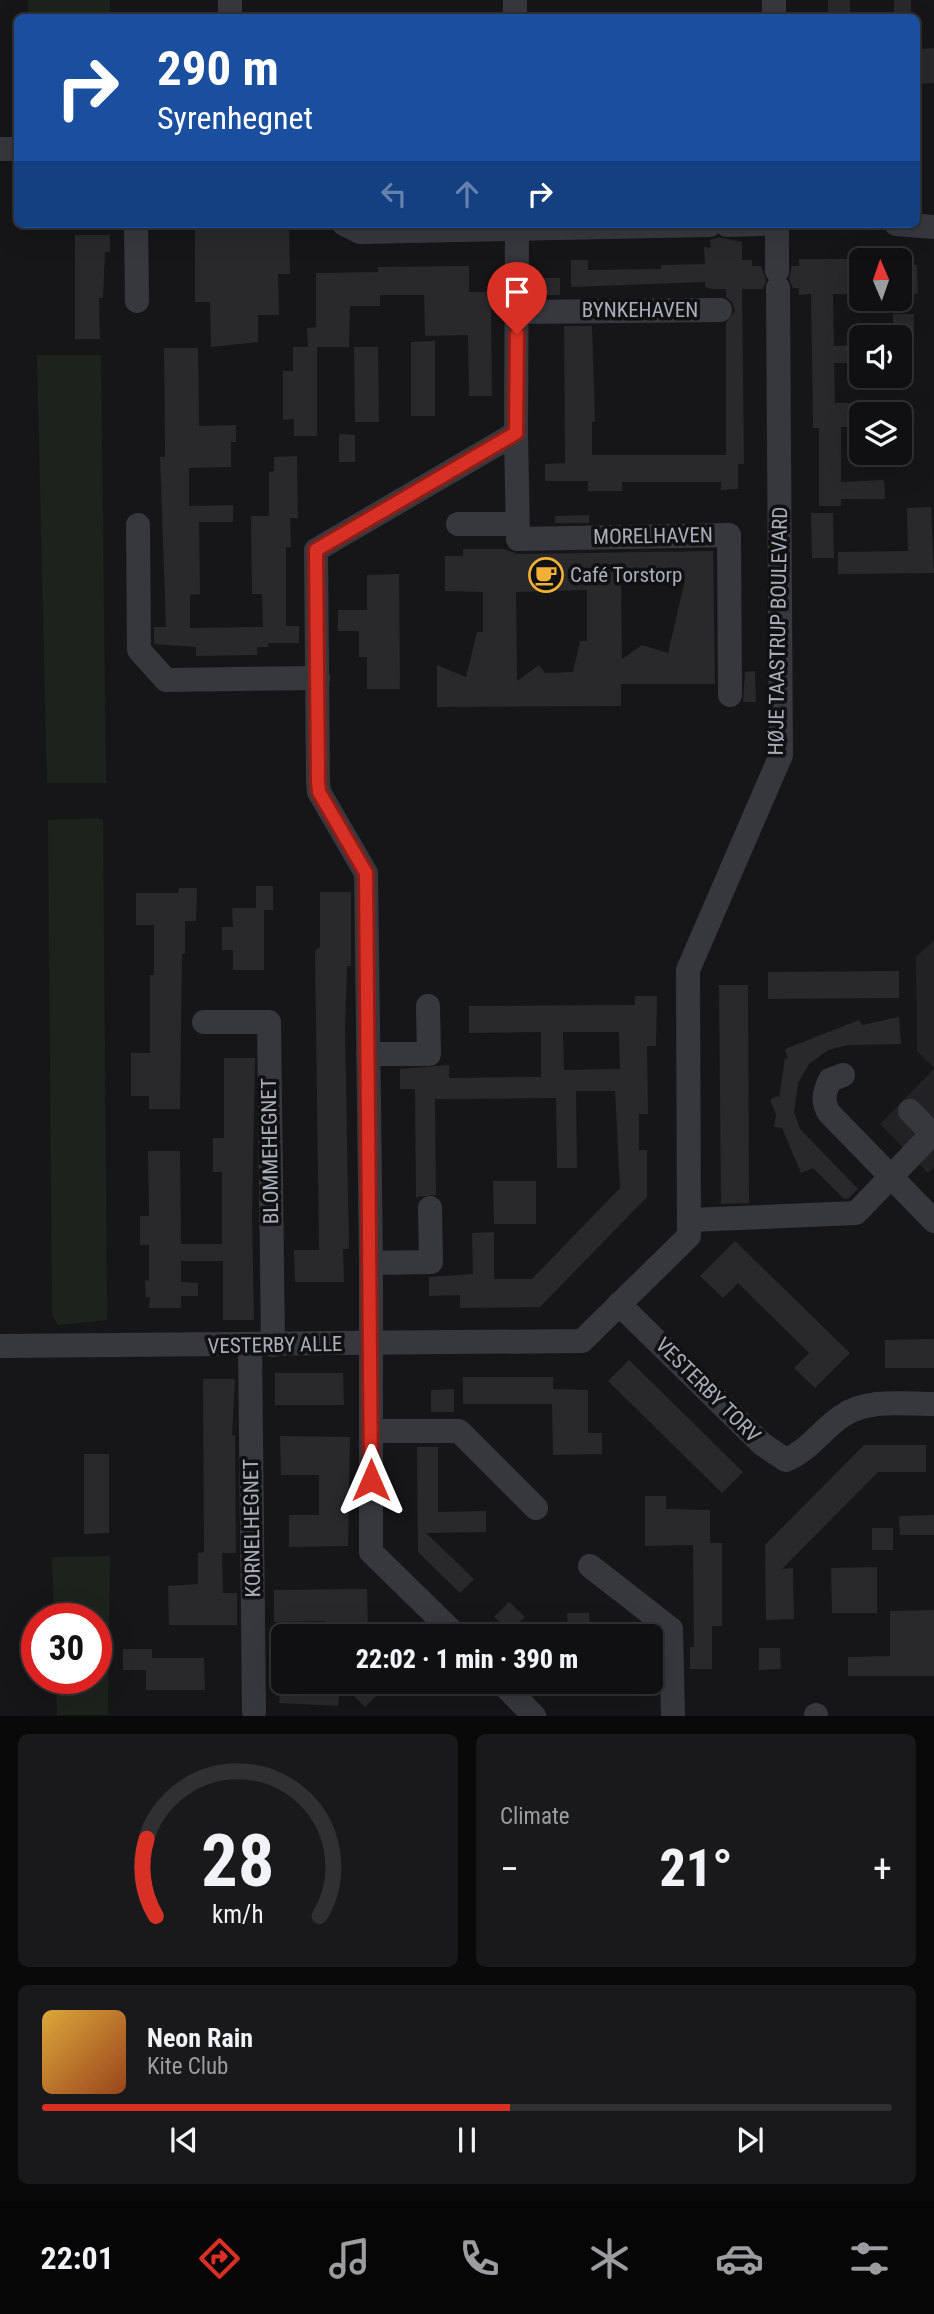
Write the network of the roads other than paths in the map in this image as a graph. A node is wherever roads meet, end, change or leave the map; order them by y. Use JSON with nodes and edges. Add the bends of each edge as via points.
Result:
{"nodes":[{"id":1,"x":136,"y":228,"type":"edge"},
{"id":2,"x":352,"y":228,"type":"edge"},
{"id":3,"x":486,"y":228,"type":"edge"},
{"id":4,"x":517,"y":228,"type":"edge"},
{"id":5,"x":777,"y":228,"type":"edge"},
{"id":6,"x":137,"y":301,"type":"dead end"},
{"id":7,"x":720,"y":310,"type":"dead end"},
{"id":8,"x":517,"y":312,"type":"junction"},
{"id":9,"x":516,"y":433,"type":"junction"},
{"id":10,"x":458,"y":524,"type":"dead end"},
{"id":11,"x":517,"y":524,"type":"junction"},
{"id":12,"x":138,"y":526,"type":"dead end"},
{"id":13,"x":318,"y":678,"type":"junction"},
{"id":14,"x":730,"y":695,"type":"dead end"},
{"id":15,"x":428,"y":1006,"type":"dead end"},
{"id":16,"x":204,"y":1022,"type":"dead end"},
{"id":17,"x":368,"y":1054,"type":"junction"},
{"id":18,"x":843,"y":1075,"type":"dead end"},
{"id":19,"x":910,"y":1111,"type":"dead end"},
{"id":20,"x":891,"y":1178,"type":"junction"},
{"id":21,"x":430,"y":1208,"type":"dead end"},
{"id":22,"x":691,"y":1220,"type":"junction"},
{"id":23,"x":934,"y":1221,"type":"edge"},
{"id":24,"x":371,"y":1263,"type":"junction"},
{"id":25,"x":620,"y":1304,"type":"junction"},
{"id":26,"x":371,"y":1343,"type":"junction"},
{"id":27,"x":261,"y":1345,"type":"junction"},
{"id":28,"x":0,"y":1346,"type":"edge"},
{"id":29,"x":934,"y":1404,"type":"edge"},
{"id":30,"x":372,"y":1431,"type":"junction"},
{"id":31,"x":536,"y":1508,"type":"dead end"},
{"id":32,"x":590,"y":1566,"type":"dead end"},
{"id":33,"x":445,"y":1624,"type":"edge"},
{"id":34,"x":513,"y":1694,"type":"edge"},
{"id":35,"x":254,"y":1711,"type":"dead end"},
{"id":36,"x":534,"y":1716,"type":"edge"},
{"id":37,"x":673,"y":1716,"type":"edge"}],
"edges":[{"from":1,"to":6,"type":"street"},
{"from":2,"to":3,"type":"street","via":[[360,232]]},
{"from":4,"to":8,"type":"street"},
{"from":5,"to":22,"type":"street","name":"HØJE TAASTRUP BOULEVARD","via":[[781,755],[688,970]]},
{"from":7,"to":8,"type":"street","name":"BYNKEHAVEN"},
{"from":8,"to":9,"type":"street"},
{"from":9,"to":11,"type":"street"},
{"from":9,"to":13,"type":"street","via":[[316,550]]},
{"from":10,"to":11,"type":"street"},
{"from":11,"to":14,"type":"street","name":"MORELHAVEN","via":[[517,539],[729,535]]},
{"from":12,"to":13,"type":"street","via":[[139,650],[166,680]]},
{"from":13,"to":17,"type":"street","via":[[319,792],[366,873]]},
{"from":15,"to":17,"type":"street","via":[[429,1054]]},
{"from":16,"to":27,"type":"street","name":"BLOMMEHEGNET","via":[[269,1022]]},
{"from":17,"to":24,"type":"street"},
{"from":18,"to":20,"type":"street","via":[[830,1080],[824,1104]]},
{"from":19,"to":20,"type":"street","via":[[932,1134]]},
{"from":20,"to":22,"type":"street","via":[[856,1213]]},
{"from":20,"to":23,"type":"street"},
{"from":21,"to":24,"type":"street","via":[[431,1262]]},
{"from":22,"to":25,"type":"street","name":"HØJE TAASTRUP BOULEVARD","via":[[689,1237]]},
{"from":24,"to":26,"type":"street"},
{"from":25,"to":26,"type":"street","name":"VESTERBY ALLE","via":[[582,1341]]},
{"from":25,"to":29,"type":"street","name":"VESTERBY TORV","via":[[762,1444],[786,1460],[803,1453],[843,1415],[869,1405]]},
{"from":26,"to":27,"type":"street","name":"VESTERBY ALLE"},
{"from":26,"to":30,"type":"street"},
{"from":27,"to":28,"type":"street","name":"VESTERBY ALLE"},
{"from":27,"to":35,"type":"street","name":"KORNELHEGNET"},
{"from":30,"to":31,"type":"street","via":[[459,1431]]},
{"from":30,"to":33,"type":"street","via":[[370,1552]]},
{"from":32,"to":37,"type":"street","via":[[671,1629]]},
{"from":34,"to":36,"type":"street"}]}
